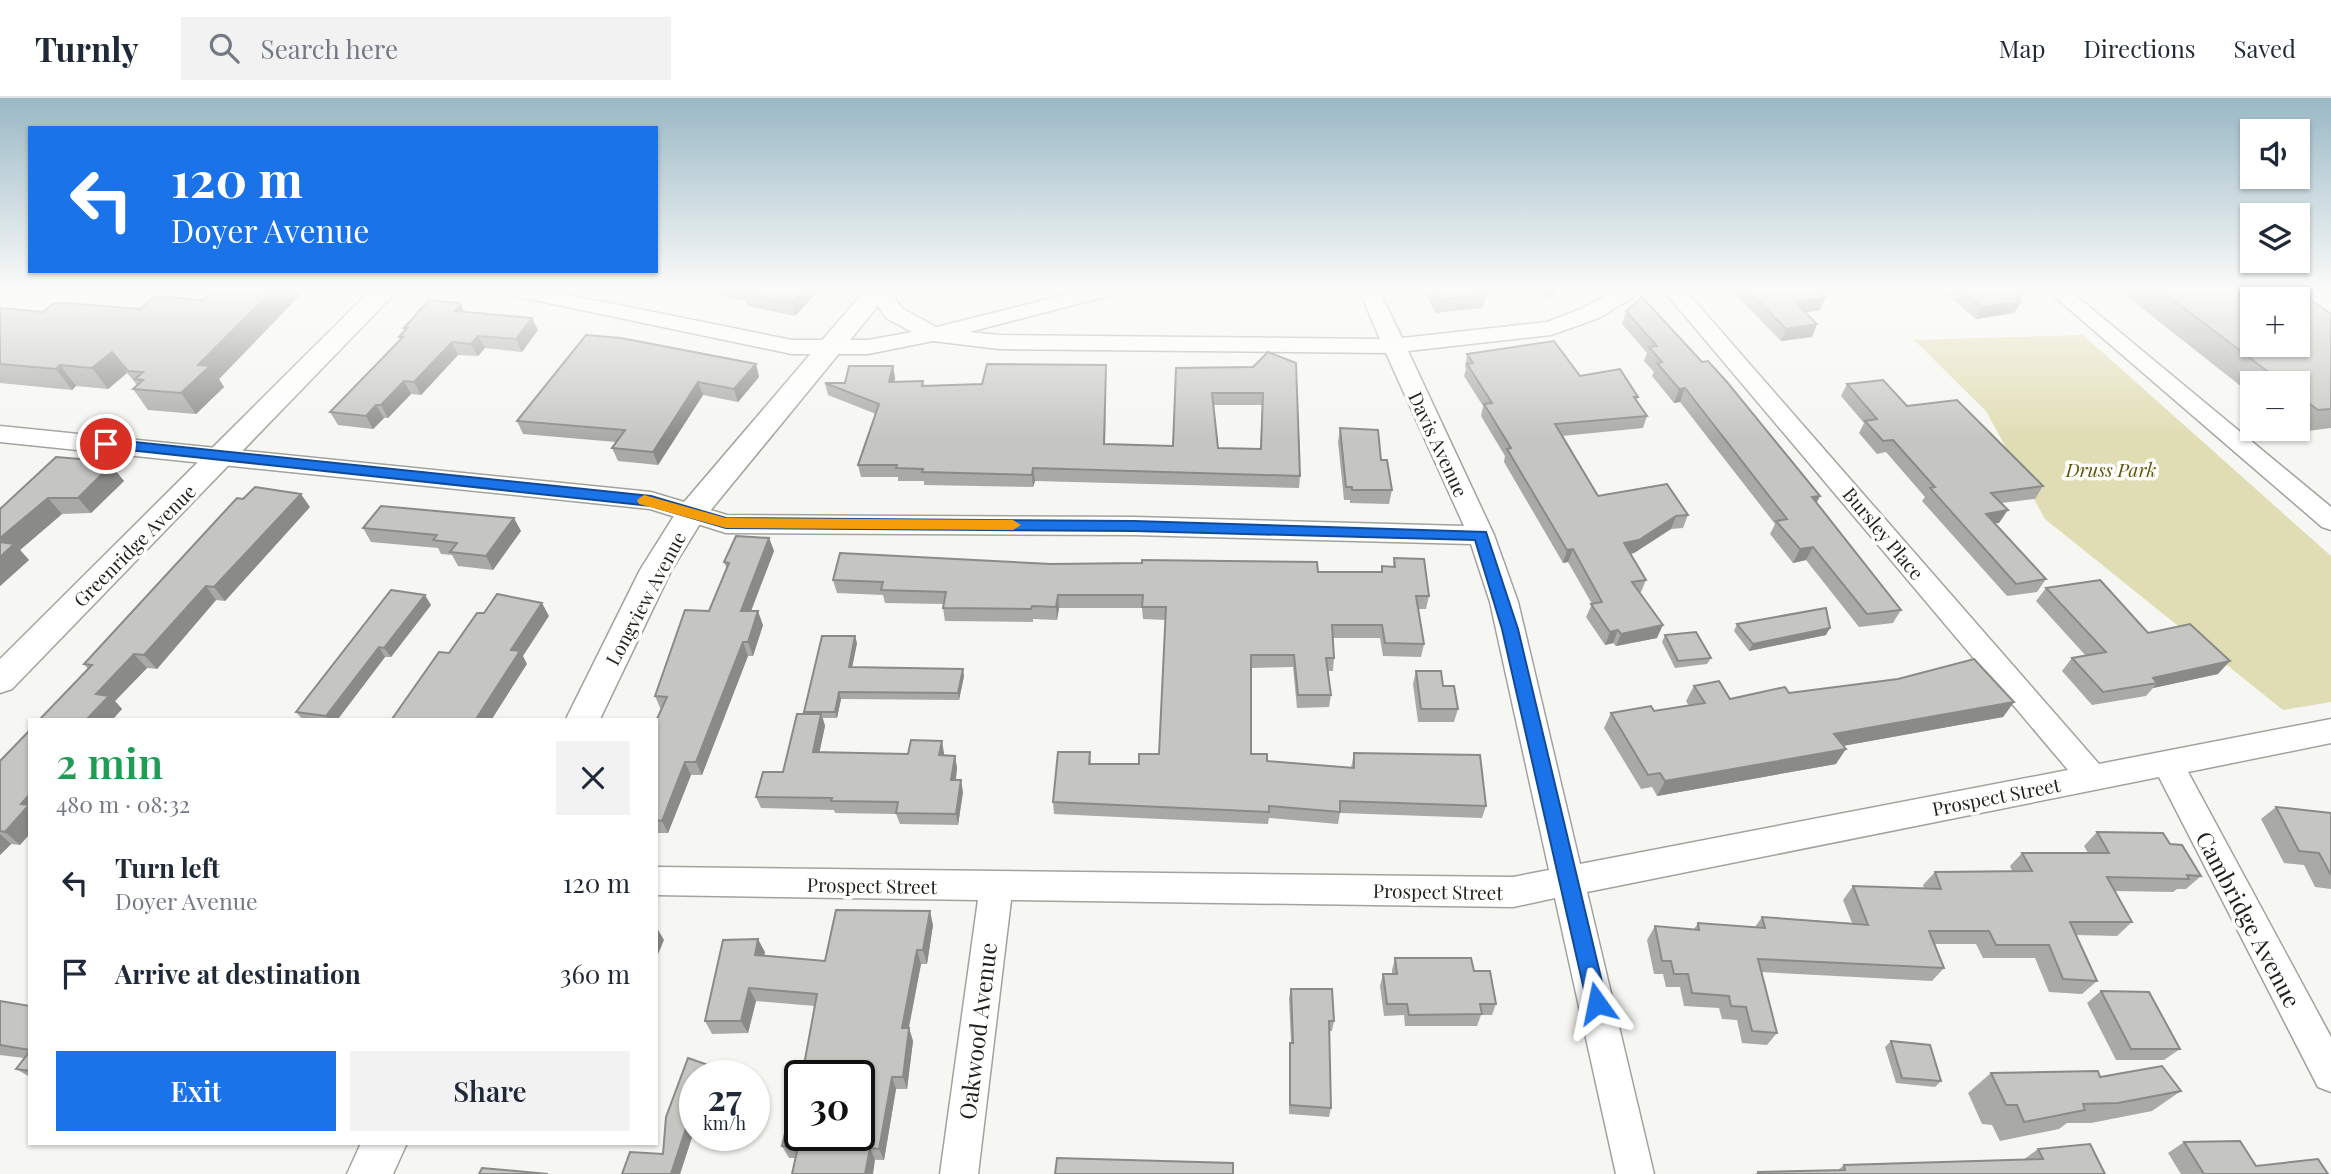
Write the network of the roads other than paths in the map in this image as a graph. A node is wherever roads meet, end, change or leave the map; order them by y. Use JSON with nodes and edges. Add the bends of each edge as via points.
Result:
{"nodes":[{"id":1,"x":335,"y":340,"type":"edge"},
{"id":2,"x":765,"y":340,"type":"edge"},
{"id":3,"x":835,"y":340,"type":"edge"},
{"id":4,"x":902,"y":340,"type":"edge"},
{"id":5,"x":984,"y":340,"type":"edge"},
{"id":6,"x":1391,"y":340,"type":"edge"},
{"id":7,"x":1444,"y":340,"type":"edge"},
{"id":8,"x":1718,"y":340,"type":"edge"},
{"id":9,"x":2117,"y":340,"type":"edge"},
{"id":10,"x":1393,"y":346,"type":"junction"},
{"id":11,"x":828,"y":349,"type":"junction"},
{"id":12,"x":0,"y":433,"type":"edge"},
{"id":13,"x":221,"y":456,"type":"junction"},
{"id":14,"x":690,"y":515,"type":"junction"},
{"id":15,"x":2331,"y":521,"type":"edge"},
{"id":16,"x":1481,"y":535,"type":"junction"},
{"id":17,"x":0,"y":680,"type":"edge"},
{"id":18,"x":583,"y":718,"type":"edge"},
{"id":19,"x":2331,"y":731,"type":"edge"},
{"id":20,"x":2168,"y":764,"type":"junction"},
{"id":21,"x":2092,"y":777,"type":"junction"},
{"id":22,"x":1567,"y":880,"type":"junction"},
{"id":23,"x":658,"y":881,"type":"edge"},
{"id":24,"x":996,"y":887,"type":"junction"},
{"id":25,"x":2331,"y":1074,"type":"edge"},
{"id":26,"x":383,"y":1145,"type":"edge"},
{"id":27,"x":370,"y":1174,"type":"edge"},
{"id":28,"x":959,"y":1174,"type":"edge"},
{"id":29,"x":1635,"y":1174,"type":"edge"}],
"edges":[{"from":1,"to":13,"type":"street","name":"Greenridge Avenue"},
{"from":2,"to":11,"type":"street"},
{"from":3,"to":11,"type":"street","name":"Longview Avenue"},
{"from":4,"to":11,"type":"street"},
{"from":5,"to":10,"type":"street"},
{"from":6,"to":10,"type":"street","name":"Davis Avenue"},
{"from":7,"to":10,"type":"street"},
{"from":8,"to":21,"type":"street","name":"Bursley Place"},
{"from":9,"to":15,"type":"street"},
{"from":10,"to":16,"type":"street","name":"Davis Avenue"},
{"from":11,"to":14,"type":"street","name":"Longview Avenue"},
{"from":12,"to":13,"type":"street"},
{"from":13,"to":14,"type":"street","via":[[651,501]]},
{"from":13,"to":17,"type":"street","name":"Greenridge Avenue"},
{"from":14,"to":16,"type":"street","via":[[726,523]]},
{"from":14,"to":18,"type":"street","name":"Longview Avenue","via":[[656,570]]},
{"from":16,"to":22,"type":"street","name":"Davis Avenue","via":[[1504,602]]},
{"from":19,"to":20,"type":"street","name":"Prospect Street"},
{"from":20,"to":21,"type":"street","name":"Prospect Street"},
{"from":20,"to":25,"type":"street","name":"Cambridge Avenue"},
{"from":21,"to":22,"type":"street","name":"Prospect Street"},
{"from":22,"to":24,"type":"street","name":"Prospect Street","via":[[1513,892]]},
{"from":22,"to":29,"type":"street","name":"Davis Avenue"},
{"from":23,"to":24,"type":"street","name":"Prospect Street"},
{"from":24,"to":28,"type":"street","name":"Oakwood Avenue"},
{"from":26,"to":27,"type":"street"}]}
